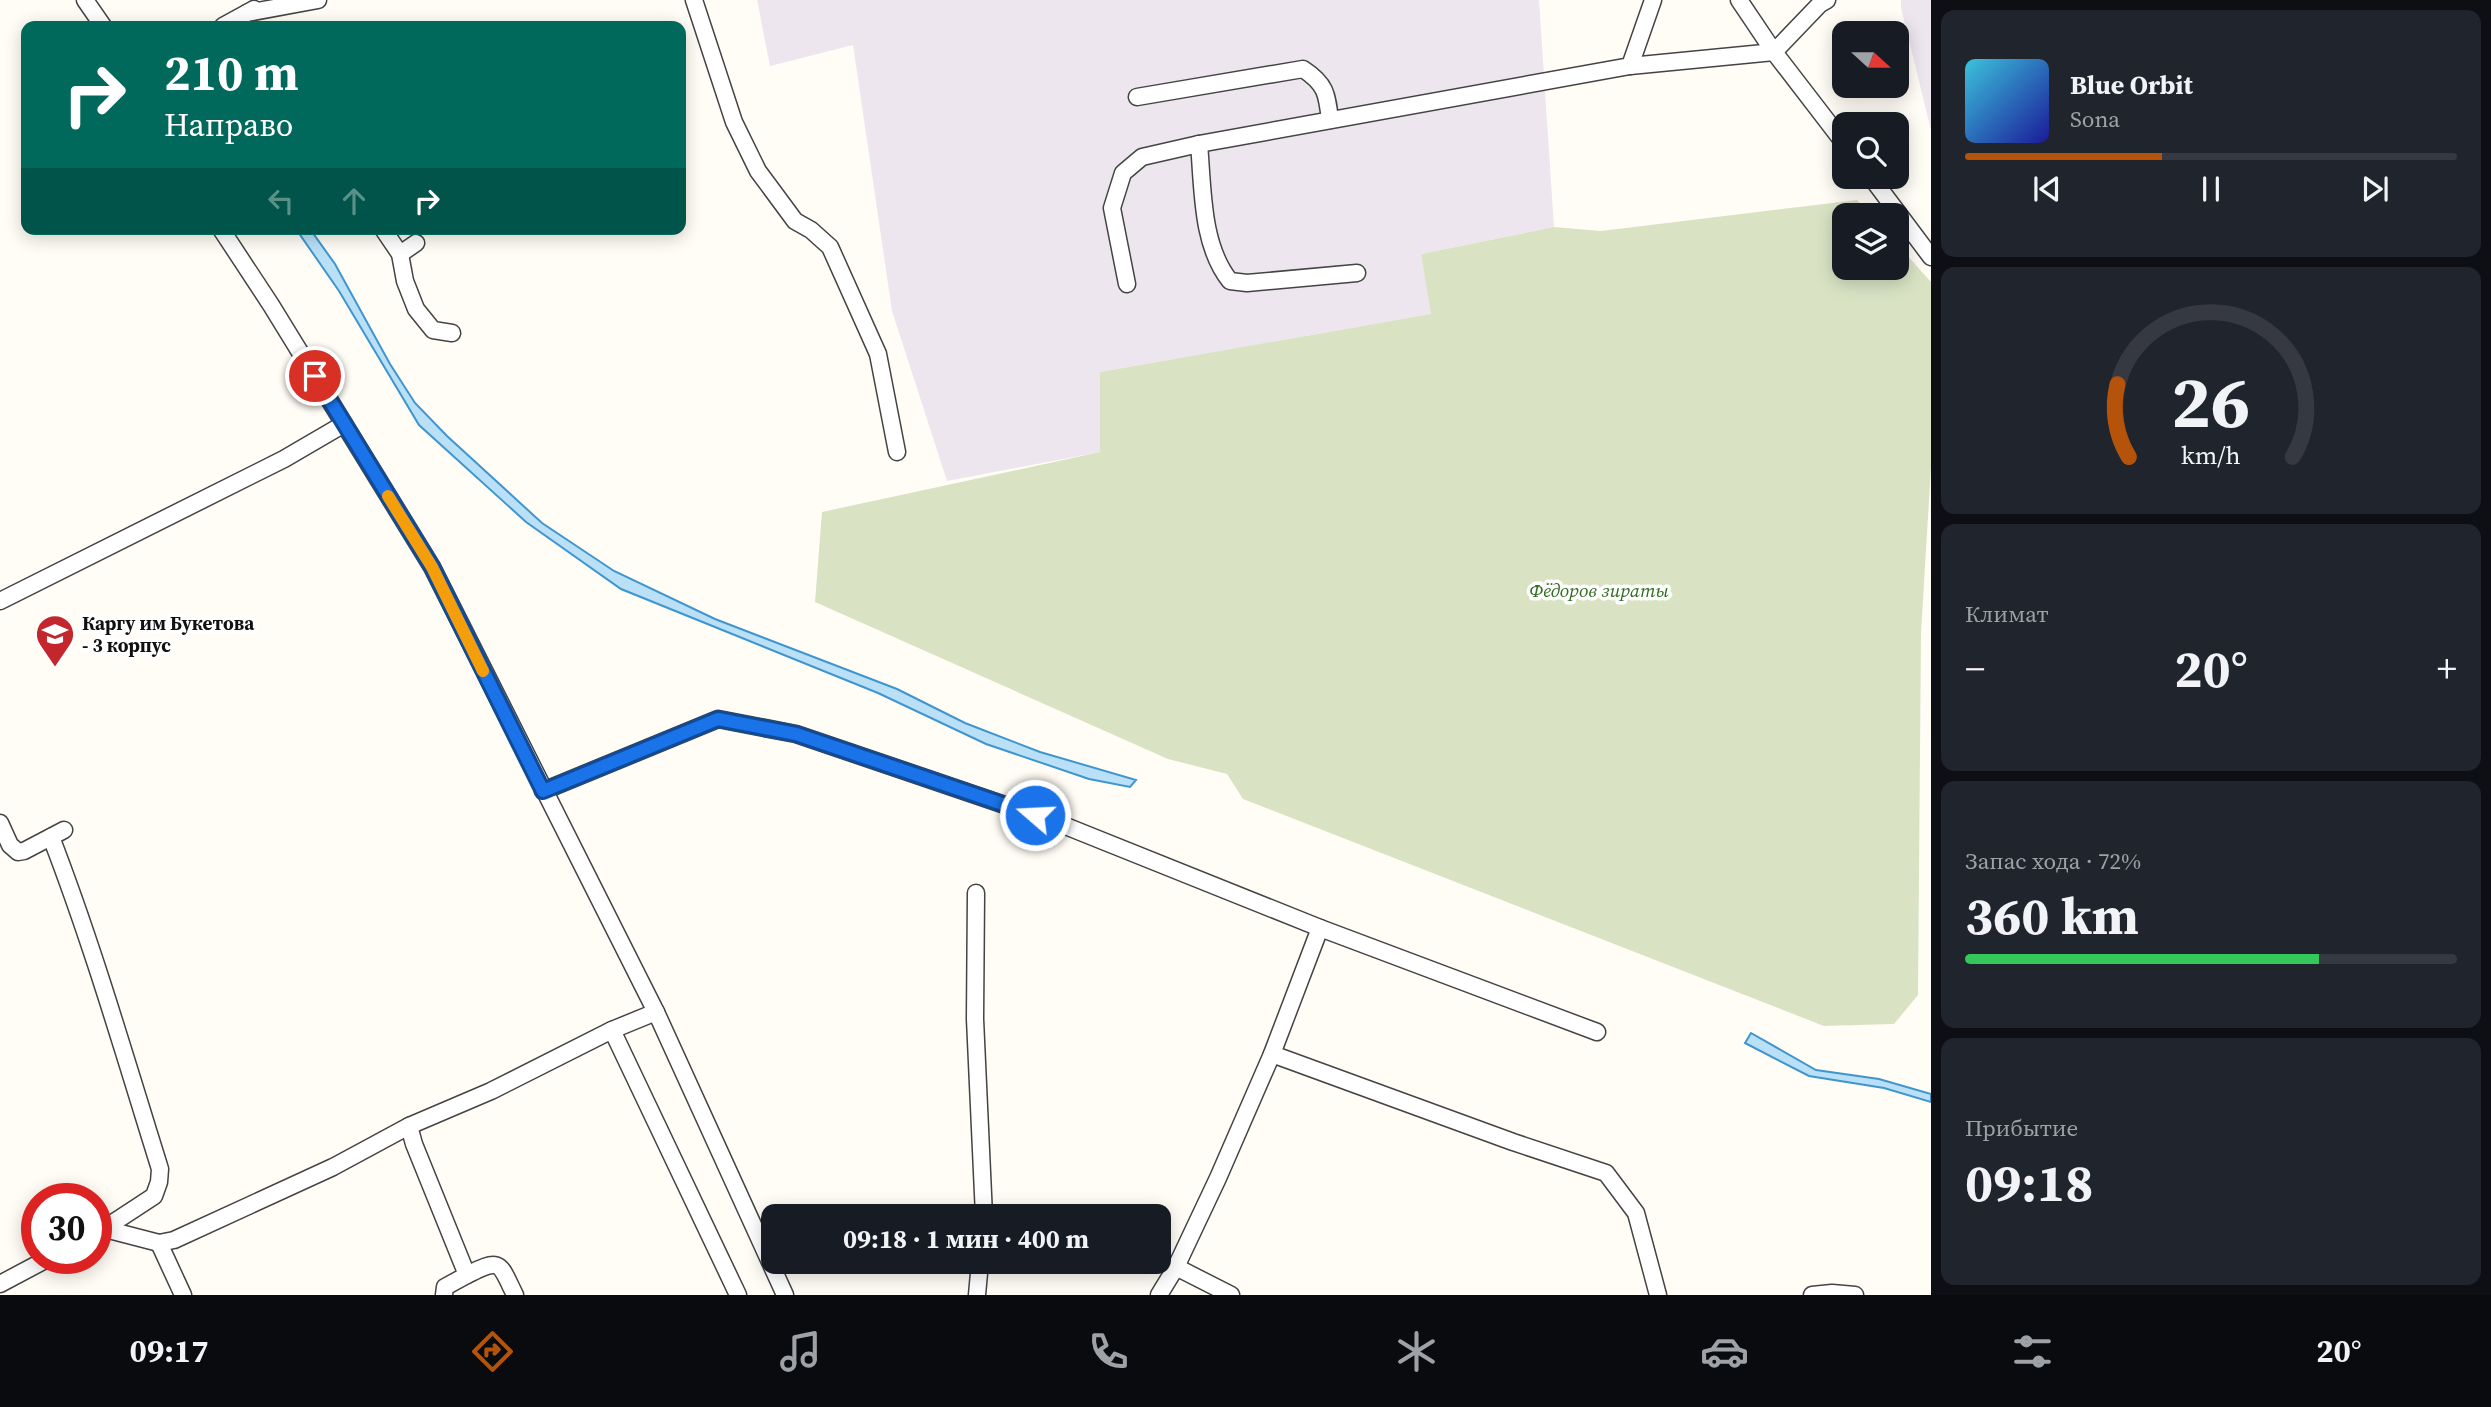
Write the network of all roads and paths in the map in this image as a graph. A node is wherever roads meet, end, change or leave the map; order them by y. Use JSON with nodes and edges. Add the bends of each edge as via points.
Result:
{"nodes":[{"id":1,"x":85,"y":0,"type":"edge"},
{"id":2,"x":275,"y":0,"type":"edge"},
{"id":3,"x":318,"y":0,"type":"edge"},
{"id":4,"x":694,"y":0,"type":"edge"},
{"id":5,"x":1653,"y":0,"type":"edge"},
{"id":6,"x":1739,"y":0,"type":"edge"},
{"id":7,"x":1827,"y":0,"type":"edge"},
{"id":8,"x":100,"y":21,"type":"edge"},
{"id":9,"x":237,"y":21,"type":"edge"},
{"id":10,"x":239,"y":21,"type":"edge"},
{"id":11,"x":1774,"y":52,"type":"junction"},
{"id":12,"x":1630,"y":66,"type":"junction"},
{"id":13,"x":1137,"y":97,"type":"dead end"},
{"id":14,"x":1330,"y":121,"type":"junction"},
{"id":15,"x":1832,"y":127,"type":"edge"},
{"id":16,"x":1199,"y":144,"type":"junction"},
{"id":17,"x":1880,"y":189,"type":"edge"},
{"id":18,"x":225,"y":235,"type":"edge"},
{"id":19,"x":387,"y":235,"type":"edge"},
{"id":20,"x":416,"y":243,"type":"dead end"},
{"id":21,"x":400,"y":254,"type":"junction"},
{"id":22,"x":1931,"y":257,"type":"edge"},
{"id":23,"x":1356,"y":273,"type":"dead end"},
{"id":24,"x":1127,"y":284,"type":"dead end"},
{"id":25,"x":452,"y":332,"type":"dead end"},
{"id":26,"x":344,"y":424,"type":"junction"},
{"id":27,"x":897,"y":452,"type":"dead end"},
{"id":28,"x":0,"y":601,"type":"edge"},
{"id":29,"x":543,"y":791,"type":"junction"},
{"id":30,"x":0,"y":823,"type":"edge"},
{"id":31,"x":975,"y":893,"type":"dead end"},
{"id":32,"x":1320,"y":928,"type":"junction"},
{"id":33,"x":656,"y":1012,"type":"junction"},
{"id":34,"x":612,"y":1030,"type":"junction"},
{"id":35,"x":1597,"y":1032,"type":"dead end"},
{"id":36,"x":1272,"y":1054,"type":"junction"},
{"id":37,"x":409,"y":1126,"type":"junction"},
{"id":38,"x":983,"y":1204,"type":"edge"},
{"id":39,"x":112,"y":1224,"type":"edge"},
{"id":40,"x":112,"y":1234,"type":"edge"},
{"id":41,"x":159,"y":1243,"type":"junction"},
{"id":42,"x":1176,"y":1267,"type":"junction"},
{"id":43,"x":21,"y":1273,"type":"edge"},
{"id":44,"x":979,"y":1274,"type":"edge"},
{"id":45,"x":467,"y":1275,"type":"junction"},
{"id":46,"x":0,"y":1284,"type":"edge"},
{"id":47,"x":183,"y":1295,"type":"edge"},
{"id":48,"x":444,"y":1295,"type":"edge"},
{"id":49,"x":516,"y":1295,"type":"edge"},
{"id":50,"x":738,"y":1295,"type":"edge"},
{"id":51,"x":785,"y":1295,"type":"edge"},
{"id":52,"x":977,"y":1295,"type":"edge"},
{"id":53,"x":1159,"y":1295,"type":"edge"},
{"id":54,"x":1231,"y":1295,"type":"edge"},
{"id":55,"x":1658,"y":1295,"type":"edge"},
{"id":56,"x":1812,"y":1295,"type":"edge"},
{"id":57,"x":1855,"y":1295,"type":"edge"}],
"edges":[{"from":1,"to":8,"type":"street"},
{"from":2,"to":9,"type":"street"},
{"from":3,"to":10,"type":"street"},
{"from":4,"to":27,"type":"street","via":[[734,122],[758,171],[795,221],[830,247],[878,354]]},
{"from":5,"to":12,"type":"street"},
{"from":6,"to":11,"type":"street"},
{"from":7,"to":11,"type":"street"},
{"from":11,"to":12,"type":"street"},
{"from":11,"to":15,"type":"street"},
{"from":12,"to":14,"type":"street"},
{"from":13,"to":14,"type":"street","via":[[1303,69],[1318,79],[1327,94]]},
{"from":14,"to":16,"type":"street"},
{"from":16,"to":23,"type":"street","via":[[1206,220],[1217,266],[1230,281]]},
{"from":16,"to":24,"type":"street","via":[[1142,157],[1123,173],[1112,208]]},
{"from":17,"to":22,"type":"street"},
{"from":18,"to":26,"type":"street"},
{"from":19,"to":21,"type":"street"},
{"from":20,"to":21,"type":"street"},
{"from":21,"to":25,"type":"street","via":[[416,309],[433,330]]},
{"from":26,"to":28,"type":"street","via":[[284,459]]},
{"from":26,"to":29,"type":"street","via":[[432,567]]},
{"from":29,"to":32,"type":"street","via":[[718,719],[796,734],[1045,818]]},
{"from":29,"to":33,"type":"street"},
{"from":30,"to":39,"type":"street","via":[[18,852],[57,833],[160,1169],[154,1196]]},
{"from":31,"to":38,"type":"street"},
{"from":32,"to":35,"type":"street"},
{"from":32,"to":36,"type":"street"},
{"from":33,"to":34,"type":"street"},
{"from":33,"to":51,"type":"street"},
{"from":34,"to":37,"type":"street"},
{"from":34,"to":50,"type":"street"},
{"from":36,"to":42,"type":"street"},
{"from":36,"to":55,"type":"street","via":[[1606,1173],[1636,1213]]},
{"from":37,"to":41,"type":"street","via":[[273,1195]]},
{"from":37,"to":45,"type":"street"},
{"from":40,"to":41,"type":"street"},
{"from":41,"to":47,"type":"street"},
{"from":42,"to":53,"type":"street"},
{"from":42,"to":54,"type":"street"},
{"from":43,"to":46,"type":"street"},
{"from":44,"to":52,"type":"street"},
{"from":45,"to":48,"type":"street","via":[[444,1287]]},
{"from":45,"to":49,"type":"street","via":[[496,1264]]},
{"from":56,"to":57,"type":"street"}]}
